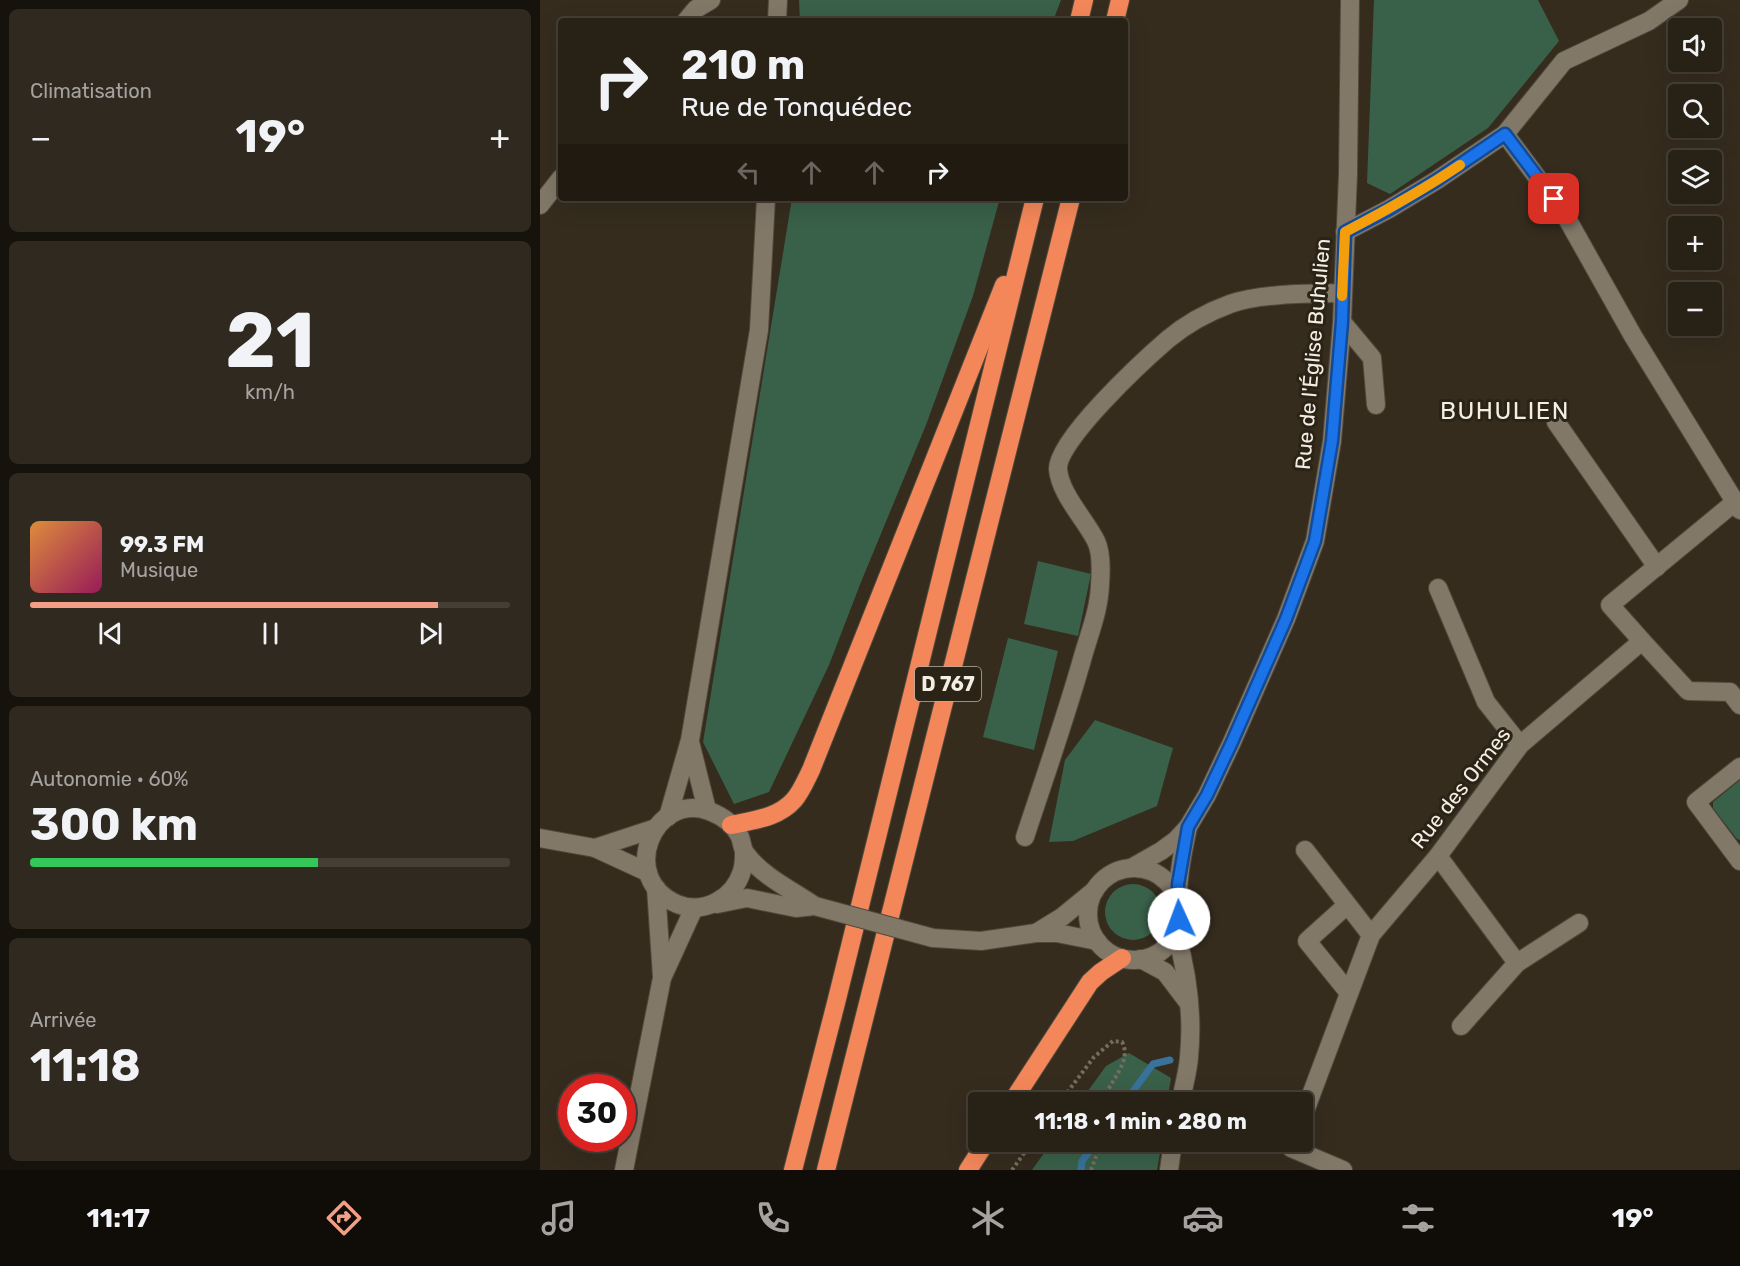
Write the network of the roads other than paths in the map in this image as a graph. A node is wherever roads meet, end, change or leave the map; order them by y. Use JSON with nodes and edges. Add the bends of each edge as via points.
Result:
{"nodes":[{"id":1,"x":711,"y":0,"type":"edge"},
{"id":2,"x":778,"y":0,"type":"edge"},
{"id":3,"x":1084,"y":0,"type":"edge"},
{"id":4,"x":1120,"y":0,"type":"edge"},
{"id":5,"x":1350,"y":0,"type":"edge"},
{"id":6,"x":1679,"y":0,"type":"edge"},
{"id":7,"x":688,"y":18,"type":"edge"},
{"id":8,"x":777,"y":18,"type":"edge"},
{"id":9,"x":1080,"y":18,"type":"edge"},
{"id":10,"x":1116,"y":18,"type":"edge"},
{"id":11,"x":1505,"y":134,"type":"junction"},
{"id":12,"x":558,"y":182,"type":"edge"},
{"id":13,"x":766,"y":201,"type":"edge"},
{"id":14,"x":1034,"y":201,"type":"edge"},
{"id":15,"x":1070,"y":201,"type":"edge"},
{"id":16,"x":540,"y":205,"type":"edge"},
{"id":17,"x":1030,"y":220,"type":"junction"},
{"id":18,"x":1345,"y":232,"type":"junction"},
{"id":19,"x":1342,"y":293,"type":"junction"},
{"id":20,"x":1342,"y":322,"type":"junction"},
{"id":21,"x":1376,"y":405,"type":"dead end"},
{"id":22,"x":1556,"y":422,"type":"dead end"},
{"id":23,"x":1738,"y":506,"type":"edge"},
{"id":24,"x":1657,"y":567,"type":"junction"},
{"id":25,"x":1438,"y":588,"type":"dead end"},
{"id":26,"x":1642,"y":641,"type":"junction"},
{"id":27,"x":1740,"y":705,"type":"edge"},
{"id":28,"x":690,"y":740,"type":"junction"},
{"id":29,"x":1520,"y":745,"type":"junction"},
{"id":30,"x":1740,"y":767,"type":"edge"},
{"id":31,"x":707,"y":810,"type":"junction"},
{"id":32,"x":662,"y":822,"type":"junction"},
{"id":33,"x":732,"y":825,"type":"junction"},
{"id":34,"x":1188,"y":827,"type":"junction"},
{"id":35,"x":1025,"y":837,"type":"dead end"},
{"id":36,"x":540,"y":838,"type":"edge"},
{"id":37,"x":595,"y":848,"type":"junction"},
{"id":38,"x":1305,"y":850,"type":"dead end"},
{"id":39,"x":744,"y":853,"type":"junction"},
{"id":40,"x":1438,"y":856,"type":"junction"},
{"id":41,"x":1740,"y":861,"type":"edge"},
{"id":42,"x":1131,"y":868,"type":"junction"},
{"id":43,"x":652,"y":880,"type":"junction"},
{"id":44,"x":1095,"y":890,"type":"junction"},
{"id":45,"x":1178,"y":904,"type":"junction"},
{"id":46,"x":1347,"y":905,"type":"junction"},
{"id":47,"x":702,"y":906,"type":"junction"},
{"id":48,"x":815,"y":906,"type":"junction"},
{"id":49,"x":1579,"y":923,"type":"dead end"},
{"id":50,"x":1036,"y":933,"type":"junction"},
{"id":51,"x":1176,"y":933,"type":"junction"},
{"id":52,"x":1371,"y":935,"type":"junction"},
{"id":53,"x":1097,"y":941,"type":"junction"},
{"id":54,"x":1122,"y":958,"type":"junction"},
{"id":55,"x":1141,"y":959,"type":"junction"},
{"id":56,"x":1517,"y":963,"type":"junction"},
{"id":57,"x":662,"y":978,"type":"junction"},
{"id":58,"x":1349,"y":993,"type":"junction"},
{"id":59,"x":1188,"y":1003,"type":"junction"},
{"id":60,"x":1461,"y":1026,"type":"dead end"},
{"id":61,"x":1018,"y":1092,"type":"edge"},
{"id":62,"x":1183,"y":1092,"type":"edge"},
{"id":63,"x":1312,"y":1092,"type":"edge"},
{"id":64,"x":980,"y":1152,"type":"edge"},
{"id":65,"x":1172,"y":1152,"type":"edge"},
{"id":66,"x":1296,"y":1152,"type":"edge"},
{"id":67,"x":1306,"y":1152,"type":"edge"},
{"id":68,"x":624,"y":1170,"type":"edge"},
{"id":69,"x":793,"y":1170,"type":"edge"},
{"id":70,"x":826,"y":1170,"type":"edge"},
{"id":71,"x":968,"y":1170,"type":"edge"},
{"id":72,"x":1169,"y":1170,"type":"edge"},
{"id":73,"x":1306,"y":1170,"type":"edge"},
{"id":74,"x":1343,"y":1170,"type":"edge"}],
"edges":[{"from":1,"to":7,"type":"street"},
{"from":2,"to":8,"type":"street"},
{"from":3,"to":9,"type":"highway"},
{"from":4,"to":10,"type":"highway"},
{"from":5,"to":18,"type":"street","name":"Rue de l'Église Buhulien"},
{"from":6,"to":11,"type":"street","via":[[1649,21],[1564,61]]},
{"from":11,"to":18,"type":"street","via":[[1437,180]]},
{"from":11,"to":23,"type":"street","via":[[1566,215],[1633,336]]},
{"from":12,"to":16,"type":"street"},
{"from":13,"to":28,"type":"street","via":[[759,330]]},
{"from":14,"to":17,"type":"highway","number":"D 767"},
{"from":15,"to":70,"type":"highway","number":"D 767"},
{"from":17,"to":33,"type":"highway","number":"D 767","via":[[811,770],[795,799],[781,812]]},
{"from":17,"to":69,"type":"highway","number":"D 767"},
{"from":18,"to":19,"type":"street","name":"Rue de l'Église Buhulien"},
{"from":19,"to":20,"type":"street","name":"Rue de l'Église Buhulien"},
{"from":19,"to":35,"type":"street","via":[[1256,298],[1199,317],[1168,339],[1098,406],[1062,454],[1058,467],[1060,482],[1097,543],[1101,587],[1076,683]]},
{"from":20,"to":21,"type":"street","via":[[1372,358]]},
{"from":20,"to":34,"type":"street","name":"Rue de l'Église Buhulien","via":[[1332,441],[1315,541],[1232,742]]},
{"from":22,"to":24,"type":"street"},
{"from":23,"to":24,"type":"street"},
{"from":24,"to":26,"type":"street","via":[[1610,605]]},
{"from":25,"to":29,"type":"street","via":[[1486,702]]},
{"from":26,"to":27,"type":"street","via":[[1688,691],[1730,692]]},
{"from":26,"to":29,"type":"street","name":"Rue des Ormes"},
{"from":28,"to":31,"type":"street"},
{"from":28,"to":32,"type":"street"},
{"from":29,"to":40,"type":"street","name":"Rue des Ormes"},
{"from":30,"to":41,"type":"street","via":[[1696,802]]},
{"from":31,"to":32,"type":"street","via":[[680,811]]},
{"from":31,"to":33,"type":"street"},
{"from":32,"to":37,"type":"street"},
{"from":32,"to":43,"type":"street","via":[[648,841],[645,857]]},
{"from":33,"to":39,"type":"street"},
{"from":34,"to":42,"type":"street","name":"Rue de l'Église Buhulien","via":[[1161,851]]},
{"from":34,"to":45,"type":"street","name":"Rue de l'Église Buhulien"},
{"from":36,"to":37,"type":"street"},
{"from":37,"to":43,"type":"street"},
{"from":38,"to":46,"type":"street"},
{"from":39,"to":47,"type":"street","via":[[743,870],[736,885],[724,898]]},
{"from":39,"to":48,"type":"street","via":[[771,878]]},
{"from":40,"to":52,"type":"street","name":"Rue des Ormes"},
{"from":40,"to":56,"type":"street"},
{"from":42,"to":44,"type":"street","via":[[1117,871]]},
{"from":42,"to":45,"type":"street","via":[[1156,874],[1174,892]]},
{"from":43,"to":47,"type":"street","via":[[666,899],[680,905]]},
{"from":43,"to":57,"type":"street"},
{"from":44,"to":50,"type":"street"},
{"from":44,"to":53,"type":"street","via":[[1088,916]]},
{"from":45,"to":51,"type":"street"},
{"from":46,"to":52,"type":"street"},
{"from":46,"to":58,"type":"street","via":[[1307,941]]},
{"from":47,"to":48,"type":"street","via":[[747,898],[796,908]]},
{"from":47,"to":57,"type":"street"},
{"from":48,"to":50,"type":"street","bridge":true,"via":[[933,938],[981,941]]},
{"from":49,"to":56,"type":"street"},
{"from":50,"to":53,"type":"street"},
{"from":51,"to":55,"type":"street","via":[[1161,950]]},
{"from":51,"to":59,"type":"street"},
{"from":52,"to":58,"type":"street","name":"Rue des Ormes"},
{"from":53,"to":54,"type":"street","via":[[1112,955]]},
{"from":54,"to":55,"type":"street"},
{"from":54,"to":61,"type":"highway","via":[[1090,982]]},
{"from":55,"to":59,"type":"street","via":[[1165,972]]},
{"from":56,"to":60,"type":"street"},
{"from":57,"to":68,"type":"street"},
{"from":58,"to":63,"type":"street","name":"Rue des Ormes"},
{"from":59,"to":62,"type":"street","via":[[1189,1057]]},
{"from":64,"to":71,"type":"highway"},
{"from":65,"to":72,"type":"street"},
{"from":66,"to":73,"type":"street"},
{"from":67,"to":74,"type":"street"}]}
